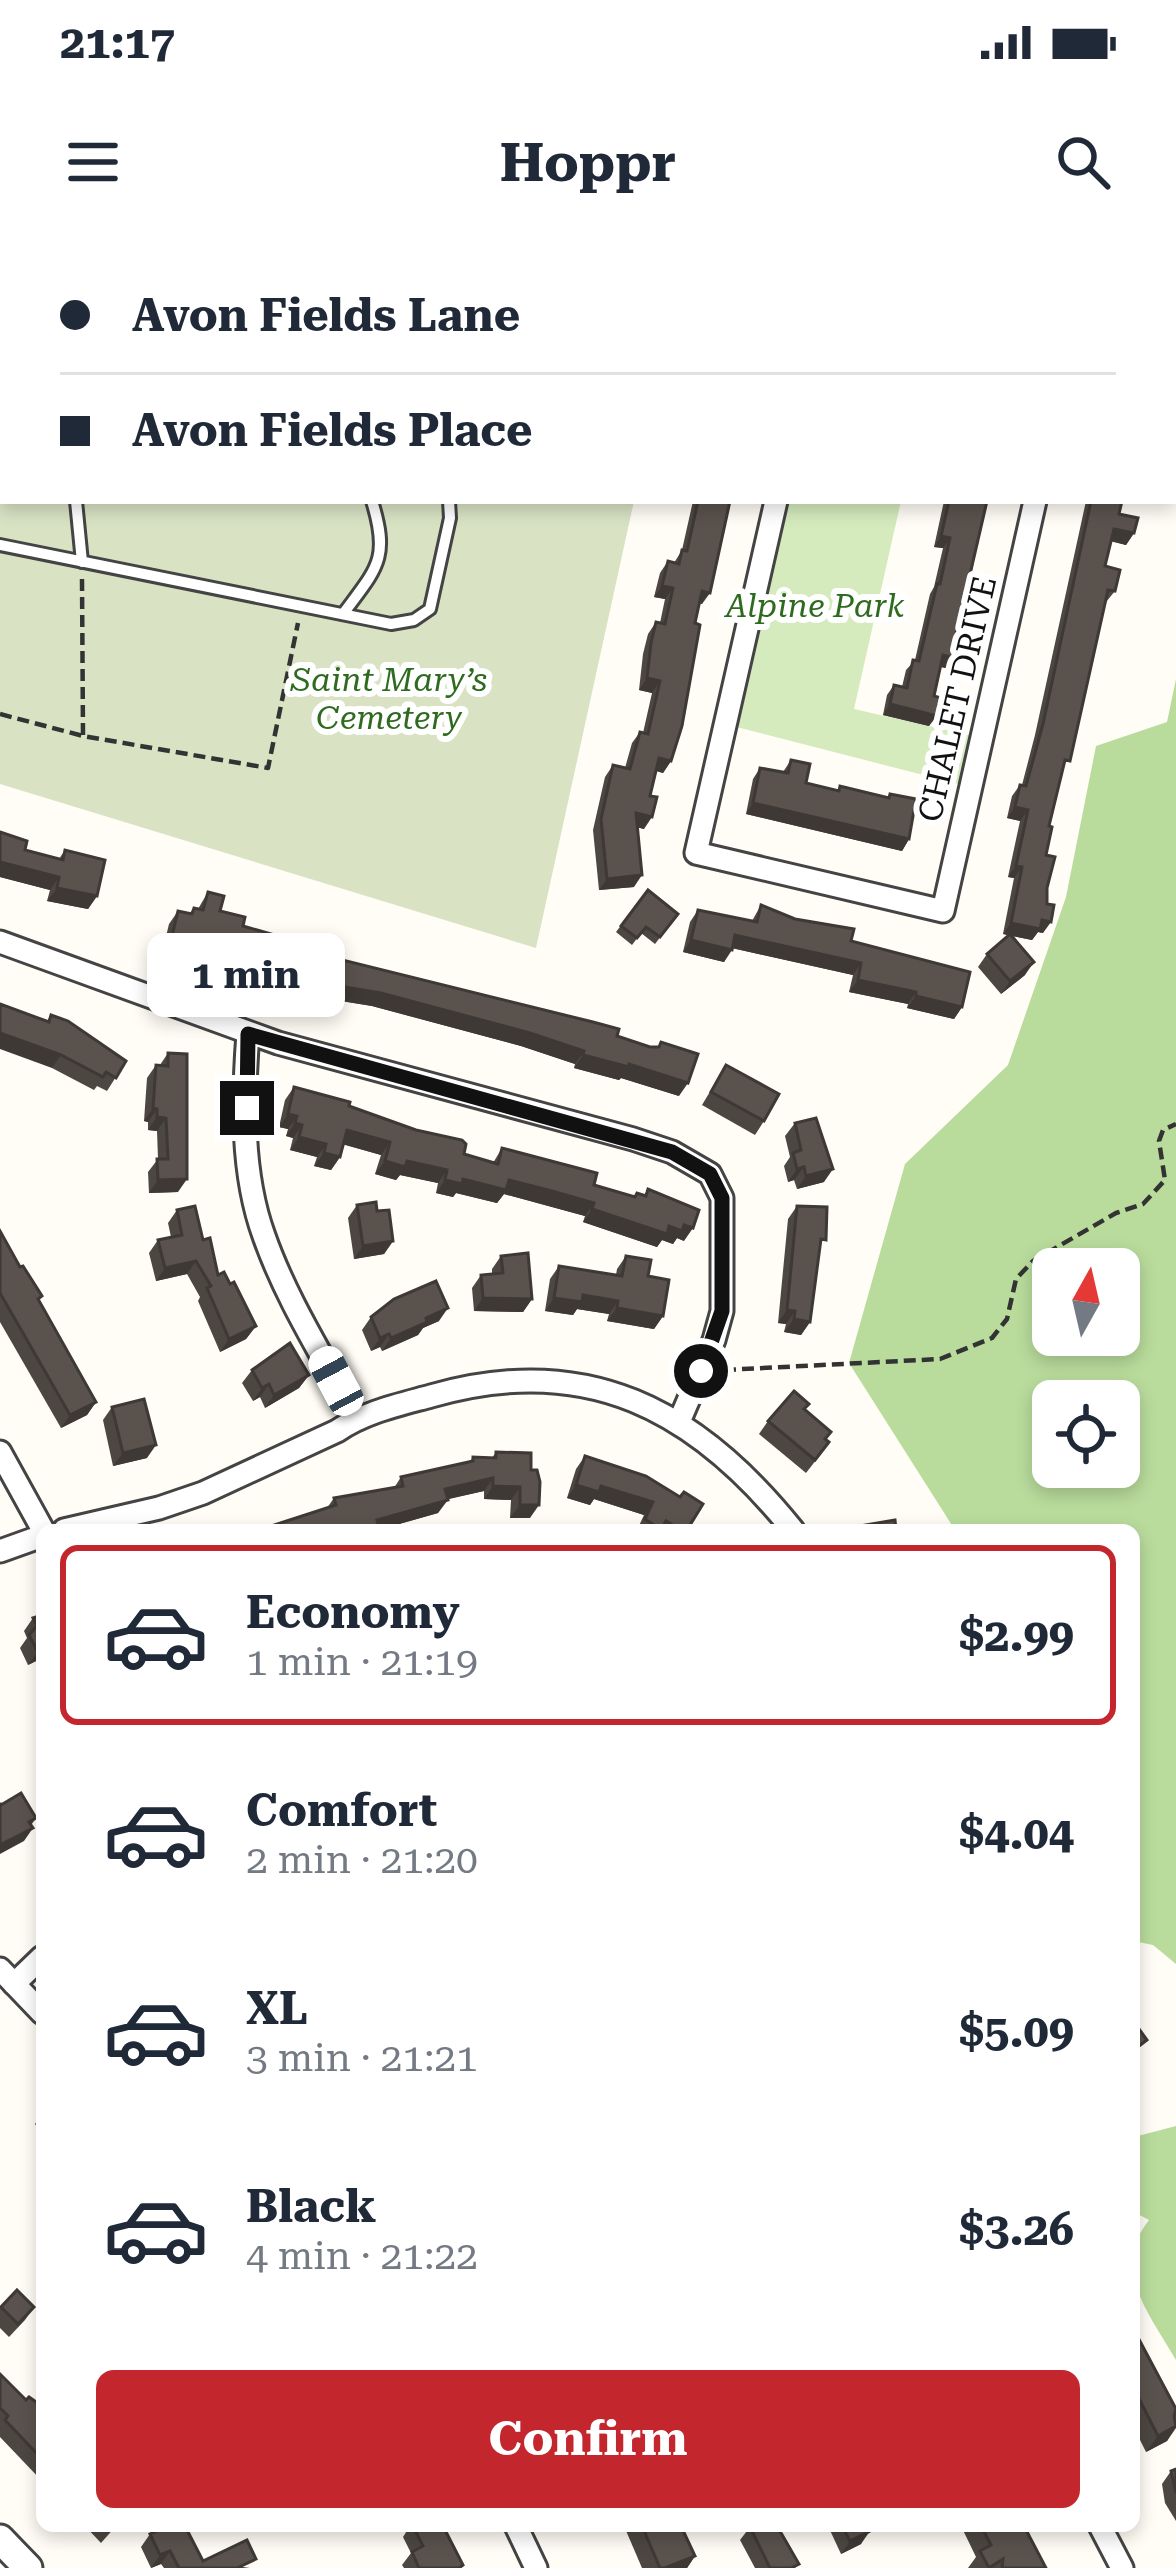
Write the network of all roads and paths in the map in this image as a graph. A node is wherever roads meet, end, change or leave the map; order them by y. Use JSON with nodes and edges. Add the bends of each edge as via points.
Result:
{"nodes":[{"id":1,"x":76,"y":504,"type":"edge"},
{"id":2,"x":373,"y":504,"type":"edge"},
{"id":3,"x":449,"y":504,"type":"edge"},
{"id":4,"x":775,"y":504,"type":"edge"},
{"id":5,"x":1034,"y":504,"type":"edge"},
{"id":6,"x":0,"y":545,"type":"edge"},
{"id":7,"x":82,"y":562,"type":"junction"},
{"id":8,"x":302,"y":606,"type":"junction"},
{"id":9,"x":343,"y":614,"type":"junction"},
{"id":10,"x":0,"y":714,"type":"edge"},
{"id":11,"x":83,"y":736,"type":"junction"},
{"id":12,"x":0,"y":942,"type":"edge"},
{"id":13,"x":248,"y":1034,"type":"junction"},
{"id":14,"x":1176,"y":1124,"type":"edge"},
{"id":15,"x":701,"y":1371,"type":"junction"},
{"id":16,"x":356,"y":1418,"type":"junction"},
{"id":17,"x":679,"y":1422,"type":"junction"},
{"id":18,"x":0,"y":1452,"type":"edge"},
{"id":19,"x":37,"y":1524,"type":"edge"},
{"id":20,"x":90,"y":1524,"type":"edge"},
{"id":21,"x":788,"y":1524,"type":"edge"},
{"id":22,"x":36,"y":1536,"type":"edge"},
{"id":23,"x":0,"y":1551,"type":"edge"},
{"id":24,"x":36,"y":1960,"type":"edge"},
{"id":25,"x":7,"y":1977,"type":"edge"},
{"id":26,"x":36,"y":2007,"type":"edge"},
{"id":27,"x":519,"y":2532,"type":"edge"},
{"id":28,"x":1103,"y":2532,"type":"edge"},
{"id":29,"x":0,"y":2539,"type":"edge"},
{"id":30,"x":28,"y":2568,"type":"edge"},
{"id":31,"x":536,"y":2568,"type":"edge"},
{"id":32,"x":1122,"y":2568,"type":"edge"}],
"edges":[{"from":1,"to":7,"type":"lane"},
{"from":2,"to":9,"type":"lane","via":[[382,552]]},
{"from":3,"to":9,"type":"lane","via":[[430,609],[391,624]]},
{"from":4,"to":5,"type":"street","name":"CHALET DRIVE","via":[[697,853],[943,910]]},
{"from":6,"to":7,"type":"lane"},
{"from":7,"to":8,"type":"lane"},
{"from":7,"to":11,"type":"path"},
{"from":8,"to":9,"type":"lane"},
{"from":8,"to":11,"type":"path","via":[[268,768]]},
{"from":10,"to":11,"type":"path"},
{"from":12,"to":13,"type":"street"},
{"from":13,"to":15,"type":"street","via":[[633,1139],[710,1174],[722,1198],[725,1282]]},
{"from":13,"to":16,"type":"street","via":[[250,1180],[262,1232]]},
{"from":14,"to":15,"type":"path","via":[[1159,1141],[1165,1180],[1144,1204],[1033,1261],[1016,1279],[992,1338],[940,1359]]},
{"from":15,"to":17,"type":"street"},
{"from":16,"to":17,"type":"street","via":[[460,1388],[533,1378],[594,1387]]},
{"from":16,"to":20,"type":"street","via":[[203,1493]]},
{"from":17,"to":21,"type":"street","via":[[751,1481]]},
{"from":18,"to":19,"type":"street"},
{"from":22,"to":23,"type":"street"},
{"from":24,"to":25,"type":"street"},
{"from":25,"to":26,"type":"street"},
{"from":27,"to":31,"type":"street"},
{"from":28,"to":32,"type":"street"},
{"from":29,"to":30,"type":"street"}]}
